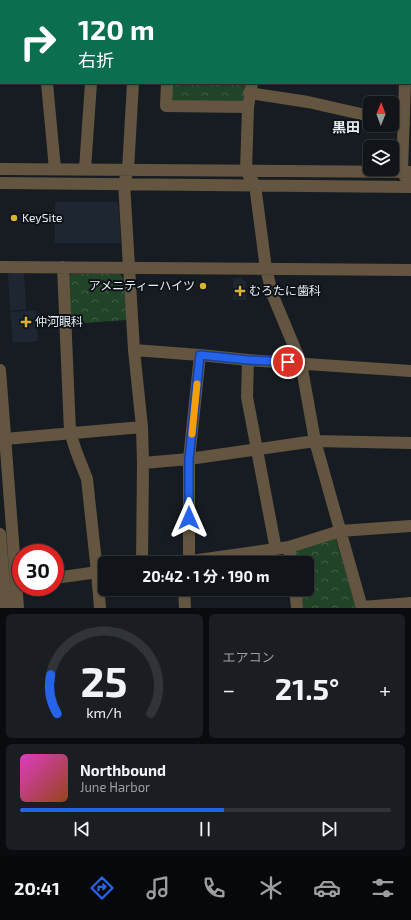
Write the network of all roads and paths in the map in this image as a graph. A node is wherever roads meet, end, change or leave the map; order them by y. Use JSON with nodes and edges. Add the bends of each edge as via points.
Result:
{"nodes":[{"id":1,"x":47,"y":84,"type":"edge"},
{"id":2,"x":91,"y":84,"type":"edge"},
{"id":3,"x":133,"y":84,"type":"edge"},
{"id":4,"x":167,"y":84,"type":"edge"},
{"id":5,"x":250,"y":88,"type":"edge"},
{"id":6,"x":407,"y":88,"type":"edge"},
{"id":7,"x":248,"y":107,"type":"junction"},
{"id":8,"x":363,"y":114,"type":"edge"},
{"id":9,"x":399,"y":119,"type":"edge"},
{"id":10,"x":399,"y":129,"type":"edge"},
{"id":11,"x":0,"y":169,"type":"edge"},
{"id":12,"x":55,"y":169,"type":"junction"},
{"id":13,"x":85,"y":169,"type":"junction"},
{"id":14,"x":128,"y":170,"type":"junction"},
{"id":15,"x":246,"y":171,"type":"junction"},
{"id":16,"x":406,"y":172,"type":"edge"},
{"id":17,"x":0,"y":183,"type":"edge"},
{"id":18,"x":124,"y":184,"type":"junction"},
{"id":19,"x":255,"y":185,"type":"junction"},
{"id":20,"x":411,"y":186,"type":"edge"},
{"id":21,"x":0,"y":266,"type":"edge"},
{"id":22,"x":63,"y":267,"type":"junction"},
{"id":23,"x":129,"y":268,"type":"junction"},
{"id":24,"x":266,"y":269,"type":"junction"},
{"id":25,"x":411,"y":270,"type":"edge"},
{"id":26,"x":134,"y":350,"type":"junction"},
{"id":27,"x":200,"y":355,"type":"junction"},
{"id":28,"x":248,"y":360,"type":"junction"},
{"id":29,"x":301,"y":363,"type":"junction"},
{"id":30,"x":0,"y":370,"type":"edge"},
{"id":31,"x":411,"y":371,"type":"edge"},
{"id":32,"x":142,"y":427,"type":"junction"},
{"id":33,"x":70,"y":432,"type":"junction"},
{"id":34,"x":3,"y":438,"type":"edge"},
{"id":35,"x":315,"y":441,"type":"junction"},
{"id":36,"x":411,"y":443,"type":"edge"},
{"id":37,"x":258,"y":450,"type":"junction"},
{"id":38,"x":189,"y":459,"type":"junction"},
{"id":39,"x":143,"y":462,"type":"junction"},
{"id":40,"x":411,"y":526,"type":"edge"},
{"id":41,"x":340,"y":531,"type":"junction"},
{"id":42,"x":0,"y":534,"type":"edge"},
{"id":43,"x":15,"y":544,"type":"edge"},
{"id":44,"x":289,"y":547,"type":"junction"},
{"id":45,"x":276,"y":550,"type":"junction"},
{"id":46,"x":99,"y":556,"type":"edge"},
{"id":47,"x":142,"y":556,"type":"edge"},
{"id":48,"x":184,"y":556,"type":"edge"},
{"id":49,"x":234,"y":556,"type":"edge"},
{"id":50,"x":290,"y":556,"type":"edge"},
{"id":51,"x":98,"y":572,"type":"edge"},
{"id":52,"x":64,"y":577,"type":"edge"},
{"id":53,"x":12,"y":584,"type":"edge"},
{"id":54,"x":2,"y":585,"type":"edge"},
{"id":55,"x":18,"y":596,"type":"edge"},
{"id":56,"x":100,"y":596,"type":"edge"},
{"id":57,"x":184,"y":596,"type":"edge"},
{"id":58,"x":296,"y":596,"type":"edge"},
{"id":59,"x":411,"y":603,"type":"edge"},
{"id":60,"x":6,"y":608,"type":"edge"},
{"id":61,"x":18,"y":608,"type":"edge"},
{"id":62,"x":100,"y":608,"type":"edge"},
{"id":63,"x":184,"y":608,"type":"edge"},
{"id":64,"x":297,"y":608,"type":"edge"},
{"id":65,"x":362,"y":608,"type":"edge"}],
"edges":[{"from":1,"to":12,"type":"street"},
{"from":2,"to":13,"type":"street"},
{"from":3,"to":14,"type":"street"},
{"from":4,"to":7,"type":"street","via":[[166,106]]},
{"from":5,"to":7,"type":"street"},
{"from":5,"to":8,"type":"street"},
{"from":6,"to":9,"type":"street"},
{"from":7,"to":15,"type":"street"},
{"from":10,"to":16,"type":"street"},
{"from":11,"to":12,"type":"street"},
{"from":12,"to":13,"type":"street"},
{"from":13,"to":14,"type":"street"},
{"from":14,"to":15,"type":"street"},
{"from":14,"to":18,"type":"street"},
{"from":15,"to":16,"type":"street"},
{"from":15,"to":19,"type":"street"},
{"from":16,"to":20,"type":"street"},
{"from":17,"to":18,"type":"street"},
{"from":18,"to":19,"type":"street"},
{"from":18,"to":23,"type":"street"},
{"from":19,"to":20,"type":"street"},
{"from":19,"to":24,"type":"street"},
{"from":21,"to":22,"type":"street"},
{"from":22,"to":23,"type":"street"},
{"from":22,"to":33,"type":"street"},
{"from":23,"to":24,"type":"street"},
{"from":23,"to":26,"type":"street"},
{"from":24,"to":25,"type":"street"},
{"from":24,"to":29,"type":"street","via":[[273,296]]},
{"from":26,"to":27,"type":"street"},
{"from":26,"to":32,"type":"street"},
{"from":27,"to":28,"type":"street"},
{"from":27,"to":38,"type":"street"},
{"from":28,"to":29,"type":"street"},
{"from":28,"to":37,"type":"street","via":[[247,397]]},
{"from":29,"to":31,"type":"street"},
{"from":29,"to":35,"type":"street"},
{"from":30,"to":34,"type":"street"},
{"from":32,"to":33,"type":"street"},
{"from":32,"to":39,"type":"street"},
{"from":33,"to":34,"type":"street"},
{"from":33,"to":46,"type":"street","via":[[87,480]]},
{"from":34,"to":43,"type":"street"},
{"from":35,"to":36,"type":"street"},
{"from":35,"to":37,"type":"street"},
{"from":35,"to":41,"type":"street"},
{"from":37,"to":38,"type":"street"},
{"from":37,"to":45,"type":"street"},
{"from":38,"to":39,"type":"street"},
{"from":38,"to":48,"type":"street"},
{"from":39,"to":47,"type":"street"},
{"from":40,"to":41,"type":"street"},
{"from":41,"to":44,"type":"street"},
{"from":41,"to":65,"type":"street"},
{"from":42,"to":54,"type":"street"},
{"from":44,"to":45,"type":"street"},
{"from":44,"to":50,"type":"street"},
{"from":45,"to":49,"type":"street"},
{"from":51,"to":52,"type":"street"},
{"from":53,"to":54,"type":"street"},
{"from":54,"to":60,"type":"street"},
{"from":55,"to":61,"type":"street"},
{"from":56,"to":62,"type":"street"},
{"from":57,"to":63,"type":"street"},
{"from":58,"to":64,"type":"street"},
{"from":59,"to":65,"type":"street"}]}
